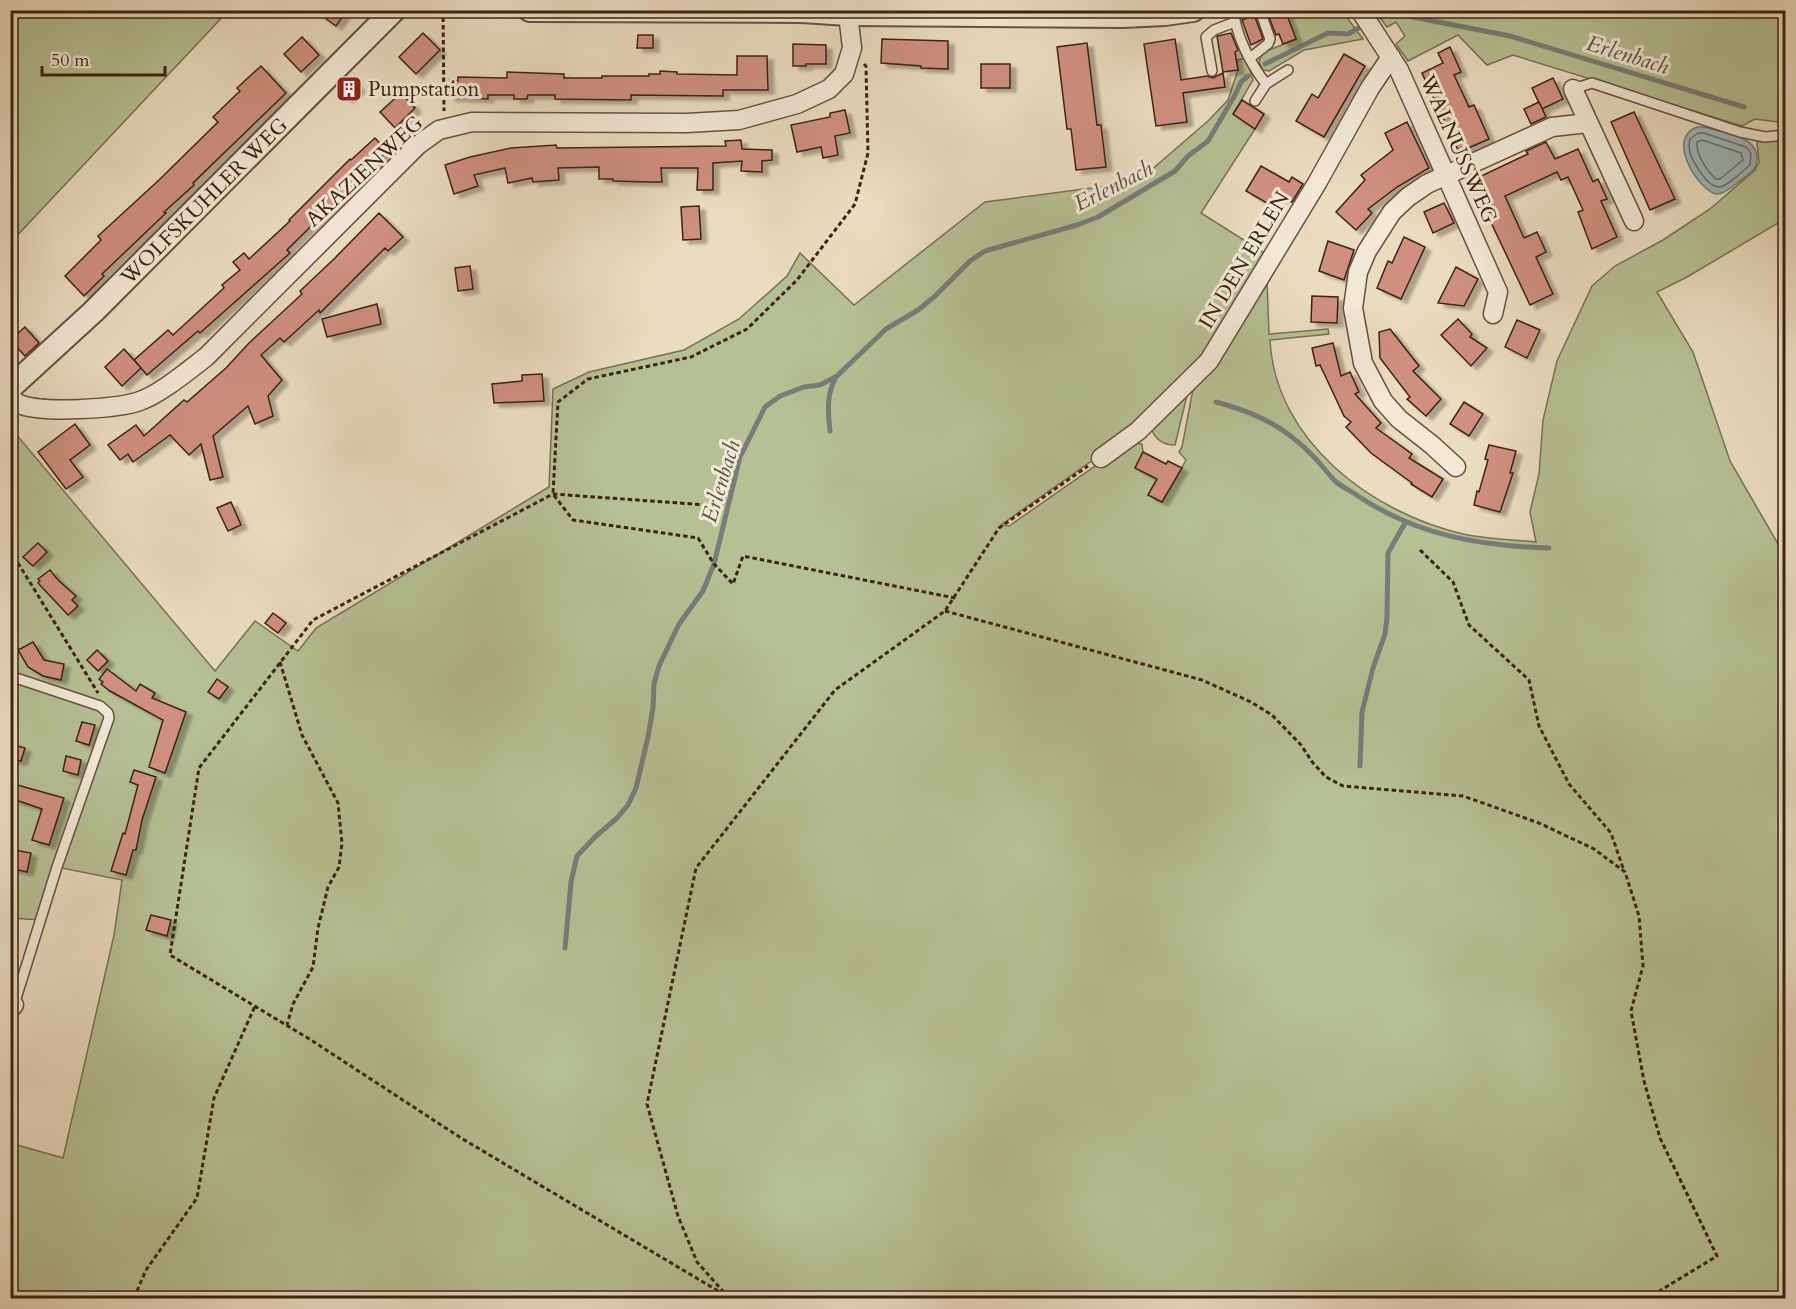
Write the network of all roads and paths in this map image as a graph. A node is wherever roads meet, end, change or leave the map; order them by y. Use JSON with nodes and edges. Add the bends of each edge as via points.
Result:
{"nodes":[{"id":1,"x":394,"y":10,"type":"edge"},
{"id":2,"x":443,"y":10,"type":"edge"},
{"id":3,"x":530,"y":10,"type":"edge"},
{"id":4,"x":1193,"y":10,"type":"edge"},
{"id":5,"x":1233,"y":10,"type":"edge"},
{"id":6,"x":802,"y":11,"type":"edge"},
{"id":7,"x":1361,"y":12,"type":"edge"},
{"id":8,"x":848,"y":14,"type":"junction"},
{"id":9,"x":1262,"y":16,"type":"dead end"},
{"id":10,"x":1235,"y":22,"type":"junction"},
{"id":11,"x":852,"y":48,"type":"junction"},
{"id":12,"x":1391,"y":57,"type":"junction"},
{"id":13,"x":1250,"y":58,"type":"junction"},
{"id":14,"x":1287,"y":70,"type":"dead end"},
{"id":15,"x":1212,"y":71,"type":"dead end"},
{"id":16,"x":10,"y":78,"type":"edge"},
{"id":17,"x":1266,"y":84,"type":"junction"},
{"id":18,"x":1573,"y":89,"type":"joint"},
{"id":19,"x":1255,"y":101,"type":"dead end"},
{"id":20,"x":1588,"y":123,"type":"junction"},
{"id":21,"x":446,"y":128,"type":"junction"},
{"id":22,"x":10,"y":130,"type":"edge"},
{"id":23,"x":1785,"y":135,"type":"edge"},
{"id":24,"x":1447,"y":175,"type":"junction"},
{"id":25,"x":1634,"y":221,"type":"dead end"},
{"id":26,"x":1492,"y":314,"type":"dead end"},
{"id":27,"x":10,"y":388,"type":"edge"},
{"id":28,"x":10,"y":397,"type":"edge"},
{"id":29,"x":1101,"y":458,"type":"joint"},
{"id":30,"x":1456,"y":467,"type":"dead end"},
{"id":31,"x":553,"y":494,"type":"junction"},
{"id":32,"x":707,"y":505,"type":"dead end"},
{"id":33,"x":10,"y":550,"type":"edge"},
{"id":34,"x":1420,"y":550,"type":"dead end"},
{"id":35,"x":955,"y":598,"type":"junction"},
{"id":36,"x":945,"y":611,"type":"junction"},
{"id":37,"x":280,"y":662,"type":"junction"},
{"id":38,"x":10,"y":676,"type":"edge"},
{"id":39,"x":100,"y":706,"type":"junction"},
{"id":40,"x":1625,"y":872,"type":"junction"},
{"id":41,"x":255,"y":1006,"type":"junction"},
{"id":42,"x":13,"y":1007,"type":"edge"},
{"id":43,"x":287,"y":1026,"type":"junction"},
{"id":44,"x":724,"y":1294,"type":"junction"},
{"id":45,"x":134,"y":1299,"type":"edge"},
{"id":46,"x":729,"y":1299,"type":"edge"},
{"id":47,"x":1648,"y":1299,"type":"edge"}],
"edges":[{"from":1,"to":27,"type":"street","name":"WOLFSKUHLER WEG","via":[[93,312]]},
{"from":2,"to":21,"type":"path"},
{"from":3,"to":6,"type":"street"},
{"from":4,"to":8,"type":"street","via":[[1123,16]]},
{"from":5,"to":10,"type":"lane"},
{"from":6,"to":8,"type":"street"},
{"from":7,"to":12,"type":"street","name":"WALNUSSWEG"},
{"from":8,"to":11,"type":"street","name":"AKAZIENWEG"},
{"from":9,"to":13,"type":"lane","via":[[1270,39]]},
{"from":10,"to":13,"type":"lane"},
{"from":10,"to":15,"type":"lane","via":[[1206,37]]},
{"from":11,"to":21,"type":"street","name":"AKAZIENWEG","via":[[844,74],[829,89],[797,104],[739,120],[472,122]]},
{"from":11,"to":31,"type":"path","via":[[866,66],[868,153],[855,204],[798,280],[747,330],[691,357],[588,379],[558,402]]},
{"from":12,"to":24,"type":"street","name":"WALNUSSWEG"},
{"from":12,"to":29,"type":"street","name":"IN DEN ERLEN","via":[[1209,361],[1138,431]]},
{"from":13,"to":17,"type":"lane"},
{"from":14,"to":17,"type":"lane"},
{"from":16,"to":22,"type":"path"},
{"from":17,"to":19,"type":"lane"},
{"from":18,"to":20,"type":"street"},
{"from":18,"to":23,"type":"lane","via":[[1592,83],[1740,132]]},
{"from":20,"to":24,"type":"street","via":[[1552,127]]},
{"from":20,"to":25,"type":"street"},
{"from":21,"to":28,"type":"street","name":"AKAZIENWEG","via":[[418,145],[206,357],[178,379],[138,402],[82,409],[40,409],[20,405]]},
{"from":24,"to":26,"type":"street","name":"WALNUSSWEG","via":[[1498,292]]},
{"from":24,"to":30,"type":"street","via":[[1427,184],[1392,212],[1358,272],[1353,308],[1363,363],[1383,401]]},
{"from":29,"to":35,"type":"path","via":[[999,528]]},
{"from":31,"to":32,"type":"path"},
{"from":31,"to":35,"type":"path","via":[[573,520],[698,538],[714,564],[733,584],[744,556]]},
{"from":31,"to":37,"type":"path","via":[[313,620]]},
{"from":33,"to":39,"type":"path","via":[[95,687]]},
{"from":34,"to":40,"type":"path","via":[[1453,582],[1469,625],[1529,680],[1539,726],[1569,784],[1611,832]]},
{"from":35,"to":36,"type":"path"},
{"from":36,"to":40,"type":"path","via":[[1202,680],[1272,715],[1326,777],[1343,786],[1463,796],[1539,823],[1594,849]]},
{"from":36,"to":44,"type":"path","via":[[835,690],[696,868],[647,1104],[678,1216],[697,1262]]},
{"from":37,"to":41,"type":"path","via":[[199,768],[170,955]]},
{"from":37,"to":43,"type":"path","via":[[302,735],[338,803],[342,843],[339,867],[328,887],[318,928],[313,967],[293,1004]]},
{"from":38,"to":39,"type":"lane"},
{"from":39,"to":42,"type":"lane","via":[[109,718]]},
{"from":40,"to":47,"type":"path","via":[[1639,916],[1643,966],[1630,1011],[1644,1081],[1660,1138],[1717,1256]]},
{"from":41,"to":43,"type":"path"},
{"from":41,"to":45,"type":"path","via":[[214,1098],[197,1198],[146,1270]]},
{"from":43,"to":44,"type":"path","via":[[461,1138]]},
{"from":44,"to":46,"type":"path"}]}
